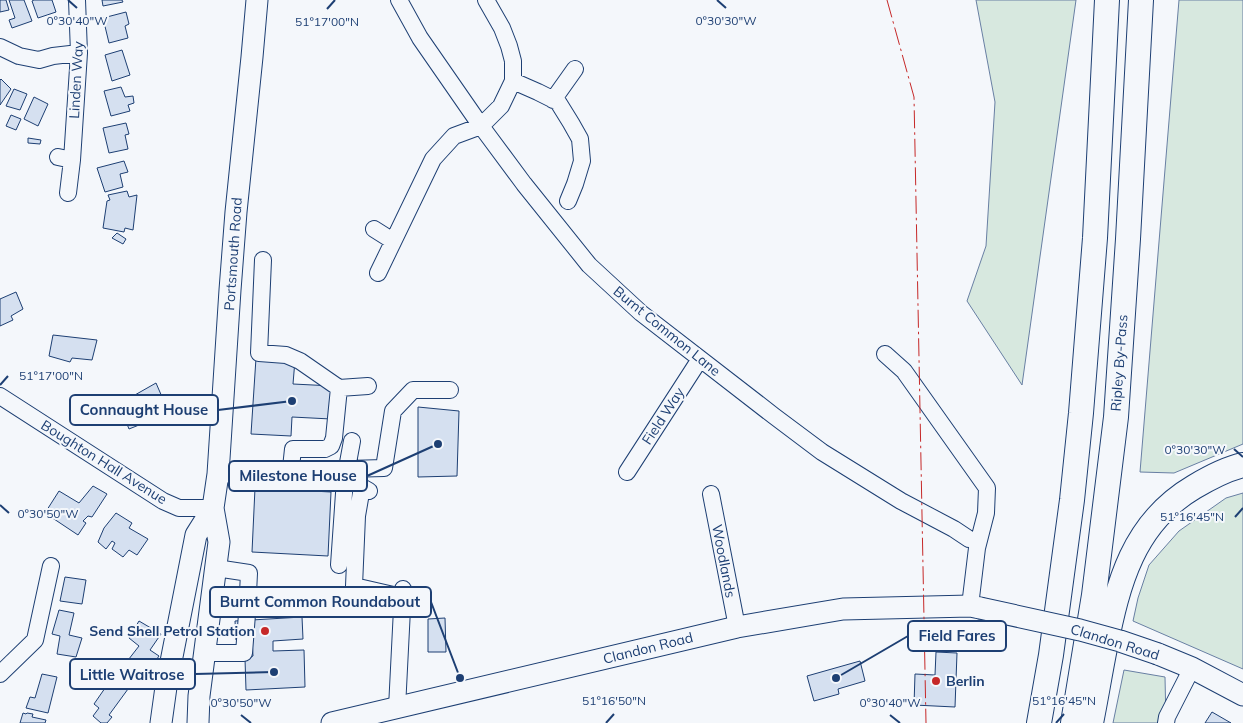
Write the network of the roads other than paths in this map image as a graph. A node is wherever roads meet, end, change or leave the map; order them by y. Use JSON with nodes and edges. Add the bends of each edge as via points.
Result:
{"nodes":[{"id":1,"x":77,"y":0,"type":"edge"},
{"id":2,"x":256,"y":0,"type":"edge"},
{"id":3,"x":399,"y":0,"type":"edge"},
{"id":4,"x":486,"y":0,"type":"edge"},
{"id":5,"x":1107,"y":0,"type":"edge"},
{"id":6,"x":1141,"y":0,"type":"edge"},
{"id":7,"x":0,"y":47,"type":"edge"},
{"id":8,"x":79,"y":53,"type":"junction"},
{"id":9,"x":576,"y":69,"type":"dead end"},
{"id":10,"x":513,"y":81,"type":"junction"},
{"id":11,"x":553,"y":100,"type":"junction"},
{"id":12,"x":480,"y":126,"type":"junction"},
{"id":13,"x":68,"y":194,"type":"dead end"},
{"id":14,"x":568,"y":201,"type":"dead end"},
{"id":15,"x":374,"y":229,"type":"dead end"},
{"id":16,"x":393,"y":241,"type":"junction"},
{"id":17,"x":263,"y":260,"type":"dead end"},
{"id":18,"x":378,"y":273,"type":"dead end"},
{"id":19,"x":885,"y":354,"type":"dead end"},
{"id":20,"x":700,"y":359,"type":"junction"},
{"id":21,"x":368,"y":386,"type":"dead end"},
{"id":22,"x":339,"y":388,"type":"junction"},
{"id":23,"x":450,"y":390,"type":"dead end"},
{"id":24,"x":0,"y":396,"type":"edge"},
{"id":25,"x":352,"y":441,"type":"dead end"},
{"id":26,"x":1243,"y":465,"type":"edge"},
{"id":27,"x":627,"y":472,"type":"dead end"},
{"id":28,"x":218,"y":474,"type":"junction"},
{"id":29,"x":346,"y":474,"type":"junction"},
{"id":30,"x":290,"y":477,"type":"junction"},
{"id":31,"x":369,"y":491,"type":"dead end"},
{"id":32,"x":711,"y":494,"type":"dead end"},
{"id":33,"x":213,"y":508,"type":"junction"},
{"id":34,"x":973,"y":543,"type":"junction"},
{"id":35,"x":339,"y":565,"type":"dead end"},
{"id":36,"x":51,"y":566,"type":"dead end"},
{"id":37,"x":216,"y":568,"type":"junction"},
{"id":38,"x":975,"y":607,"type":"junction"},
{"id":39,"x":737,"y":627,"type":"junction"},
{"id":40,"x":205,"y":652,"type":"junction"},
{"id":41,"x":1192,"y":668,"type":"junction"},
{"id":42,"x":0,"y":674,"type":"edge"},
{"id":43,"x":1243,"y":695,"type":"edge"},
{"id":44,"x":397,"y":708,"type":"junction"},
{"id":45,"x":161,"y":723,"type":"edge"},
{"id":46,"x":198,"y":723,"type":"edge"},
{"id":47,"x":332,"y":723,"type":"edge"},
{"id":48,"x":1039,"y":723,"type":"edge"},
{"id":49,"x":1073,"y":723,"type":"edge"},
{"id":50,"x":1091,"y":723,"type":"edge"},
{"id":51,"x":1166,"y":723,"type":"edge"}],
"edges":[{"from":1,"to":8,"type":"street","name":"Linden Way"},
{"from":2,"to":28,"type":"main road","name":"Portsmouth Road","via":[[235,222]]},
{"from":3,"to":12,"type":"street","name":"Burnt Common Lane","via":[[420,38]]},
{"from":4,"to":10,"type":"street","via":[[509,46]]},
{"from":5,"to":48,"type":"highway","via":[[1095,238],[1080,423],[1051,655]]},
{"from":6,"to":49,"type":"highway","name":"Ripley By-Pass","via":[[1116,417],[1094,595]]},
{"from":7,"to":8,"type":"street","via":[[19,56],[39,60]]},
{"from":8,"to":13,"type":"street","name":"Linden Way","via":[[65,159]]},
{"from":9,"to":11,"type":"street"},
{"from":10,"to":11,"type":"street"},
{"from":10,"to":12,"type":"street","via":[[501,106]]},
{"from":11,"to":14,"type":"street","via":[[558,102],[580,139],[582,161]]},
{"from":12,"to":16,"type":"street","via":[[454,136],[433,159]]},
{"from":12,"to":20,"type":"street","name":"Burnt Common Lane","via":[[589,264],[641,313]]},
{"from":15,"to":16,"type":"street"},
{"from":16,"to":18,"type":"street"},
{"from":17,"to":22,"type":"street","via":[[259,353],[286,355],[300,361]]},
{"from":19,"to":34,"type":"street","via":[[904,371],[987,488],[986,513]]},
{"from":20,"to":27,"type":"street","name":"Field Way"},
{"from":20,"to":34,"type":"street","name":"Burnt Common Lane","via":[[822,452]]},
{"from":21,"to":22,"type":"street"},
{"from":22,"to":30,"type":"street","via":[[331,446],[325,449],[293,449]]},
{"from":23,"to":29,"type":"street","via":[[413,390],[393,411],[384,468]]},
{"from":24,"to":33,"type":"street","name":"Boughton Hall Avenue","via":[[163,501],[179,508]]},
{"from":25,"to":29,"type":"street"},
{"from":26,"to":50,"type":"highway","via":[[1210,477],[1181,494],[1138,542],[1112,610]]},
{"from":28,"to":30,"type":"street"},
{"from":28,"to":33,"type":"main road","name":"Portsmouth Road"},
{"from":29,"to":30,"type":"street"},
{"from":29,"to":35,"type":"street"},
{"from":31,"to":44,"type":"street","via":[[362,487],[357,516],[354,586],[402,593]]},
{"from":32,"to":39,"type":"street","name":"Woodlands"},
{"from":33,"to":37,"type":"main road","name":"Portsmouth Road","via":[[219,542]]},
{"from":33,"to":45,"type":"main road","name":"Portsmouth Road","via":[[196,535]]},
{"from":34,"to":38,"type":"street"},
{"from":36,"to":42,"type":"street","via":[[35,640]]},
{"from":37,"to":40,"type":"main road","name":"Portsmouth Road"},
{"from":37,"to":40,"type":"street","via":[[249,573],[244,653]]},
{"from":38,"to":39,"type":"main road","name":"Clandon Road","via":[[843,609]]},
{"from":38,"to":41,"type":"main road","name":"Clandon Road","bridge":true,"via":[[1120,641]]},
{"from":39,"to":44,"type":"main road","name":"Clandon Road"},
{"from":40,"to":46,"type":"main road","name":"Portsmouth Road"},
{"from":41,"to":43,"type":"main road","name":"Clandon Road"},
{"from":41,"to":51,"type":"street"},
{"from":44,"to":47,"type":"main road","name":"Clandon Road"}]}
